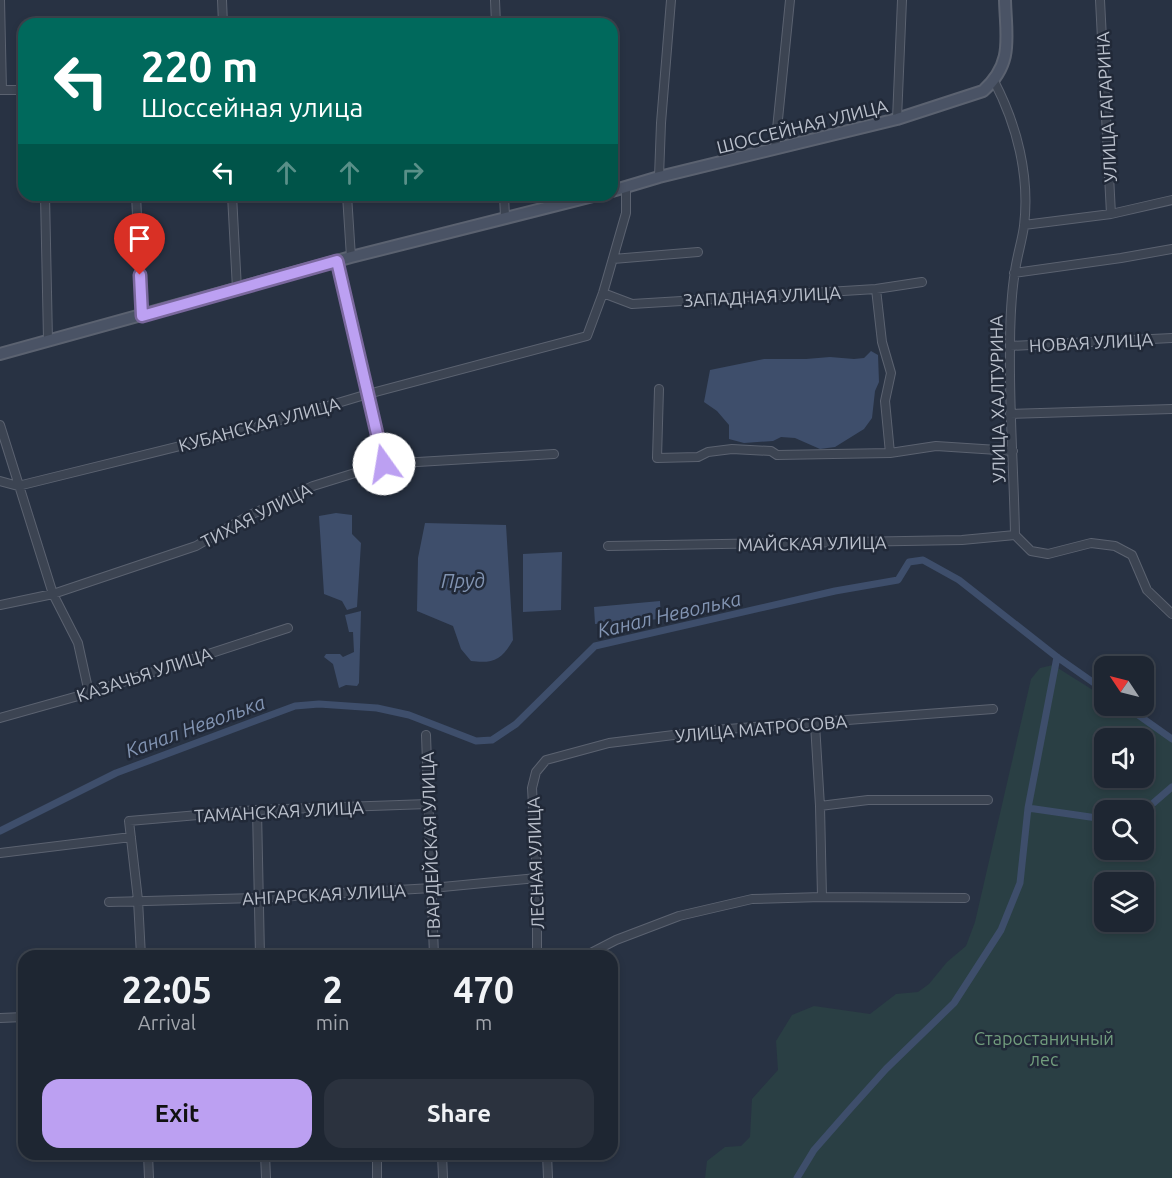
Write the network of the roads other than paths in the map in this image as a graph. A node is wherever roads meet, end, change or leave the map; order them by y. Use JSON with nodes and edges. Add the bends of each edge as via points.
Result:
{"nodes":[{"id":1,"x":0,"y":0,"type":"edge"},
{"id":2,"x":222,"y":0,"type":"edge"},
{"id":3,"x":495,"y":0,"type":"edge"},
{"id":4,"x":670,"y":0,"type":"edge"},
{"id":5,"x":790,"y":0,"type":"edge"},
{"id":6,"x":902,"y":0,"type":"edge"},
{"id":7,"x":1005,"y":0,"type":"edge"},
{"id":8,"x":1100,"y":0,"type":"edge"},
{"id":9,"x":223,"y":18,"type":"edge"},
{"id":10,"x":496,"y":18,"type":"edge"},
{"id":11,"x":994,"y":81,"type":"junction"},
{"id":12,"x":1,"y":90,"type":"edge"},
{"id":13,"x":18,"y":90,"type":"edge"},
{"id":14,"x":897,"y":119,"type":"junction"},
{"id":15,"x":775,"y":149,"type":"junction"},
{"id":16,"x":659,"y":177,"type":"junction"},
{"id":17,"x":626,"y":188,"type":"junction"},
{"id":18,"x":618,"y":190,"type":"edge"},
{"id":19,"x":1172,"y":200,"type":"edge"},
{"id":20,"x":45,"y":201,"type":"edge"},
{"id":21,"x":136,"y":201,"type":"edge"},
{"id":22,"x":232,"y":201,"type":"edge"},
{"id":23,"x":347,"y":201,"type":"edge"},
{"id":24,"x":504,"y":201,"type":"edge"},
{"id":25,"x":572,"y":201,"type":"edge"},
{"id":26,"x":1111,"y":214,"type":"junction"},
{"id":27,"x":505,"y":217,"type":"junction"},
{"id":28,"x":1024,"y":225,"type":"junction"},
{"id":29,"x":1172,"y":249,"type":"edge"},
{"id":30,"x":698,"y":252,"type":"dead end"},
{"id":31,"x":351,"y":257,"type":"junction"},
{"id":32,"x":613,"y":259,"type":"junction"},
{"id":33,"x":337,"y":261,"type":"junction"},
{"id":34,"x":1014,"y":273,"type":"junction"},
{"id":35,"x":922,"y":282,"type":"dead end"},
{"id":36,"x":237,"y":289,"type":"junction"},
{"id":37,"x":876,"y":290,"type":"junction"},
{"id":38,"x":603,"y":293,"type":"junction"},
{"id":39,"x":142,"y":316,"type":"junction"},
{"id":40,"x":1172,"y":338,"type":"edge"},
{"id":41,"x":48,"y":340,"type":"junction"},
{"id":42,"x":1010,"y":346,"type":"junction"},
{"id":43,"x":0,"y":354,"type":"edge"},
{"id":44,"x":659,"y":389,"type":"dead end"},
{"id":45,"x":368,"y":394,"type":"junction"},
{"id":46,"x":1172,"y":409,"type":"edge"},
{"id":47,"x":1010,"y":414,"type":"junction"},
{"id":48,"x":0,"y":425,"type":"edge"},
{"id":49,"x":1013,"y":451,"type":"junction"},
{"id":50,"x":890,"y":453,"type":"junction"},
{"id":51,"x":554,"y":454,"type":"dead end"},
{"id":52,"x":384,"y":464,"type":"junction"},
{"id":53,"x":0,"y":481,"type":"edge"},
{"id":54,"x":18,"y":486,"type":"junction"},
{"id":55,"x":1015,"y":535,"type":"junction"},
{"id":56,"x":608,"y":546,"type":"dead end"},
{"id":57,"x":53,"y":594,"type":"junction"},
{"id":58,"x":0,"y":605,"type":"edge"},
{"id":59,"x":1172,"y":614,"type":"edge"},
{"id":60,"x":288,"y":628,"type":"dead end"},
{"id":61,"x":89,"y":693,"type":"junction"},
{"id":62,"x":993,"y":709,"type":"dead end"},
{"id":63,"x":0,"y":718,"type":"edge"},
{"id":64,"x":815,"y":724,"type":"junction"},
{"id":65,"x":426,"y":735,"type":"dead end"},
{"id":66,"x":536,"y":772,"type":"joint"},
{"id":67,"x":988,"y":800,"type":"dead end"},
{"id":68,"x":428,"y":804,"type":"junction"},
{"id":69,"x":820,"y":806,"type":"junction"},
{"id":70,"x":257,"y":810,"type":"junction"},
{"id":71,"x":131,"y":837,"type":"junction"},
{"id":72,"x":0,"y":853,"type":"edge"},
{"id":73,"x":537,"y":878,"type":"junction"},
{"id":74,"x":432,"y":888,"type":"junction"},
{"id":75,"x":822,"y":897,"type":"junction"},
{"id":76,"x":260,"y":898,"type":"junction"},
{"id":77,"x":965,"y":898,"type":"dead end"},
{"id":78,"x":138,"y":900,"type":"junction"},
{"id":79,"x":109,"y":902,"type":"dead end"},
{"id":80,"x":141,"y":950,"type":"edge"},
{"id":81,"x":260,"y":950,"type":"edge"},
{"id":82,"x":434,"y":950,"type":"edge"},
{"id":83,"x":537,"y":950,"type":"edge"},
{"id":84,"x":597,"y":950,"type":"edge"},
{"id":85,"x":18,"y":1017,"type":"edge"},
{"id":86,"x":0,"y":1018,"type":"edge"},
{"id":87,"x":148,"y":1160,"type":"edge"},
{"id":88,"x":265,"y":1160,"type":"edge"},
{"id":89,"x":377,"y":1160,"type":"edge"},
{"id":90,"x":442,"y":1160,"type":"edge"},
{"id":91,"x":547,"y":1160,"type":"edge"},
{"id":92,"x":149,"y":1178,"type":"edge"},
{"id":93,"x":266,"y":1178,"type":"edge"},
{"id":94,"x":377,"y":1178,"type":"edge"},
{"id":95,"x":443,"y":1178,"type":"edge"},
{"id":96,"x":548,"y":1178,"type":"edge"}],
"edges":[{"from":1,"to":12,"type":"street"},
{"from":2,"to":9,"type":"street"},
{"from":3,"to":10,"type":"street"},
{"from":4,"to":16,"type":"street"},
{"from":5,"to":15,"type":"street"},
{"from":6,"to":14,"type":"street"},
{"from":7,"to":11,"type":"main road","via":[[1005,64]]},
{"from":8,"to":26,"type":"street","name":"УЛИЦА ГАГАРИНА"},
{"from":11,"to":14,"type":"main road","name":"ШОССЕЙНАЯ УЛИЦА","via":[[966,98]]},
{"from":11,"to":28,"type":"street","name":"УЛИЦА ХАЛТУРИНА","via":[[1019,143]]},
{"from":12,"to":13,"type":"street"},
{"from":14,"to":15,"type":"main road","name":"ШОССЕЙНАЯ УЛИЦА"},
{"from":15,"to":16,"type":"main road","name":"ШОССЕЙНАЯ УЛИЦА"},
{"from":16,"to":17,"type":"main road","name":"ШОССЕЙНАЯ УЛИЦА"},
{"from":17,"to":18,"type":"main road","name":"ШОССЕЙНАЯ УЛИЦА"},
{"from":17,"to":32,"type":"street","via":[[626,213]]},
{"from":19,"to":26,"type":"street"},
{"from":20,"to":41,"type":"street"},
{"from":21,"to":39,"type":"street"},
{"from":22,"to":36,"type":"street"},
{"from":23,"to":31,"type":"street"},
{"from":24,"to":27,"type":"street"},
{"from":25,"to":27,"type":"main road"},
{"from":26,"to":28,"type":"street"},
{"from":27,"to":31,"type":"main road"},
{"from":28,"to":34,"type":"street","name":"УЛИЦА ХАЛТУРИНА"},
{"from":29,"to":34,"type":"street"},
{"from":30,"to":32,"type":"street"},
{"from":31,"to":33,"type":"main road"},
{"from":32,"to":38,"type":"street"},
{"from":33,"to":36,"type":"main road"},
{"from":33,"to":45,"type":"street"},
{"from":34,"to":42,"type":"street","name":"УЛИЦА ХАЛТУРИНА"},
{"from":35,"to":37,"type":"street","name":"ЗАПАДНАЯ УЛИЦА"},
{"from":36,"to":39,"type":"main road"},
{"from":37,"to":38,"type":"street","name":"ЗАПАДНАЯ УЛИЦА","via":[[632,304]]},
{"from":37,"to":50,"type":"street","via":[[882,342],[891,373],[885,401]]},
{"from":38,"to":45,"type":"street","name":"КУБАНСКАЯ УЛИЦА","via":[[587,336]]},
{"from":39,"to":41,"type":"main road"},
{"from":40,"to":42,"type":"street","name":"НОВАЯ УЛИЦА"},
{"from":41,"to":43,"type":"main road"},
{"from":42,"to":47,"type":"street","name":"УЛИЦА ХАЛТУРИНА"},
{"from":44,"to":50,"type":"street","via":[[657,458],[698,458],[708,452],[732,449],[771,451],[777,455]]},
{"from":45,"to":52,"type":"street"},
{"from":45,"to":54,"type":"street","name":"КУБАНСКАЯ УЛИЦА","via":[[257,427]]},
{"from":46,"to":47,"type":"street"},
{"from":47,"to":49,"type":"street","name":"УЛИЦА ХАЛТУРИНА"},
{"from":48,"to":54,"type":"street"},
{"from":49,"to":50,"type":"street","via":[[936,446]]},
{"from":49,"to":55,"type":"street","name":"УЛИЦА ХАЛТУРИНА"},
{"from":51,"to":52,"type":"street","name":"ТИХАЯ УЛИЦА"},
{"from":52,"to":57,"type":"street","name":"ТИХАЯ УЛИЦА","via":[[313,486],[196,546]]},
{"from":53,"to":54,"type":"street","name":"КУБАНСКАЯ УЛИЦА"},
{"from":54,"to":57,"type":"street"},
{"from":55,"to":56,"type":"street","name":"МАЙСКАЯ УЛИЦА","via":[[962,540]]},
{"from":55,"to":59,"type":"street","via":[[1031,551],[1048,554],[1091,543],[1115,546],[1132,555],[1147,590]]},
{"from":57,"to":58,"type":"street","name":"ТИХАЯ УЛИЦА"},
{"from":57,"to":61,"type":"street","via":[[78,643]]},
{"from":60,"to":61,"type":"street","name":"КАЗАЧЬЯ УЛИЦА"},
{"from":61,"to":63,"type":"street","name":"КАЗАЧЬЯ УЛИЦА"},
{"from":62,"to":64,"type":"street","name":"УЛИЦА МАТРОСОВА"},
{"from":64,"to":66,"type":"street","name":"УЛИЦА МАТРОСОВА","via":[[714,730],[609,743],[546,760]]},
{"from":64,"to":69,"type":"street"},
{"from":65,"to":68,"type":"street","name":"ГВАРДЕЙСКАЯ УЛИЦА"},
{"from":66,"to":73,"type":"street","name":"ЛЕСНАЯ УЛИЦА","via":[[532,788]]},
{"from":67,"to":69,"type":"street","via":[[868,800]]},
{"from":68,"to":70,"type":"street","name":"ТАМАНСКАЯ УЛИЦА"},
{"from":68,"to":74,"type":"street","name":"ГВАРДЕЙСКАЯ УЛИЦА"},
{"from":69,"to":75,"type":"street"},
{"from":70,"to":71,"type":"street","name":"ТАМАНСКАЯ УЛИЦА","via":[[129,820]]},
{"from":70,"to":76,"type":"street"},
{"from":71,"to":72,"type":"street"},
{"from":71,"to":78,"type":"street"},
{"from":73,"to":74,"type":"street","name":"АНГАРСКАЯ УЛИЦА"},
{"from":73,"to":83,"type":"street","name":"ЛЕСНАЯ УЛИЦА"},
{"from":74,"to":76,"type":"street","name":"АНГАРСКАЯ УЛИЦА"},
{"from":74,"to":82,"type":"street","name":"ГВАРДЕЙСКАЯ УЛИЦА"},
{"from":75,"to":77,"type":"street"},
{"from":75,"to":84,"type":"street","via":[[752,899],[679,916]]},
{"from":76,"to":78,"type":"street","name":"АНГАРСКАЯ УЛИЦА"},
{"from":76,"to":81,"type":"street"},
{"from":78,"to":79,"type":"street","name":"АНГАРСКАЯ УЛИЦА"},
{"from":78,"to":80,"type":"street"},
{"from":85,"to":86,"type":"street"},
{"from":87,"to":92,"type":"street"},
{"from":88,"to":93,"type":"street"},
{"from":89,"to":94,"type":"street"},
{"from":90,"to":95,"type":"street"},
{"from":91,"to":96,"type":"street"}]}
